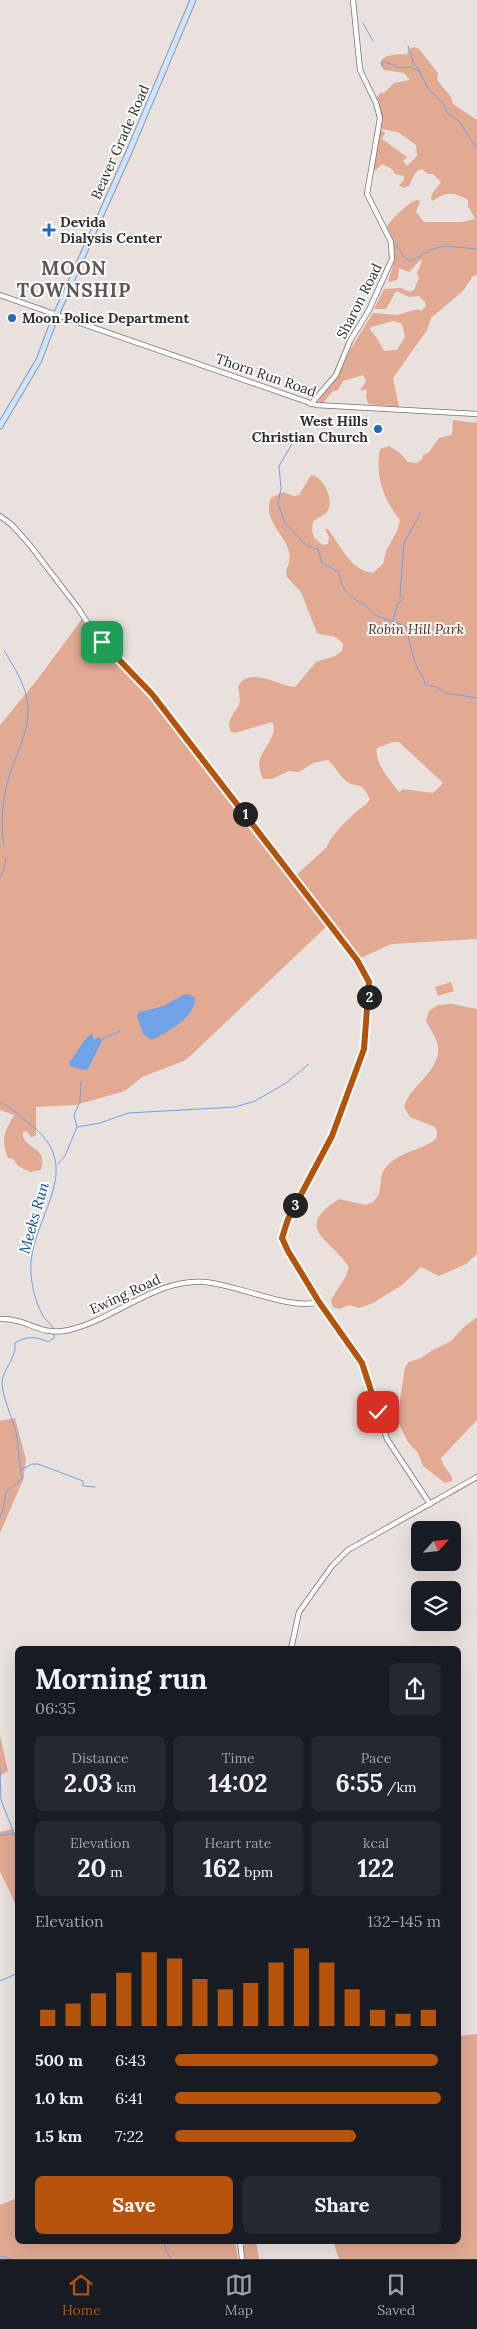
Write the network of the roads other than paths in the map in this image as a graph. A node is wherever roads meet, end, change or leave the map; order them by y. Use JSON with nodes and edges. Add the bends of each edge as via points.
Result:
{"nodes":[{"id":1,"x":193,"y":0,"type":"edge"},
{"id":2,"x":354,"y":0,"type":"edge"},
{"id":3,"x":0,"y":295,"type":"edge"},
{"id":4,"x":56,"y":315,"type":"junction"},
{"id":5,"x":311,"y":404,"type":"junction"},
{"id":6,"x":477,"y":414,"type":"edge"},
{"id":7,"x":0,"y":426,"type":"edge"},
{"id":8,"x":0,"y":516,"type":"edge"},
{"id":9,"x":319,"y":1302,"type":"junction"},
{"id":10,"x":0,"y":1319,"type":"edge"},
{"id":11,"x":477,"y":1477,"type":"edge"},
{"id":12,"x":430,"y":1504,"type":"junction"},
{"id":13,"x":292,"y":1646,"type":"edge"},
{"id":14,"x":240,"y":2244,"type":"edge"},
{"id":15,"x":242,"y":2259,"type":"edge"}],
"edges":[{"from":1,"to":4,"type":"main road","name":"Beaver Grade Road"},
{"from":2,"to":5,"type":"street","name":"Sharon Road","via":[[360,70],[380,118],[367,194],[391,242],[392,259],[336,375]]},
{"from":3,"to":4,"type":"street","name":"Thorn Run Road"},
{"from":4,"to":5,"type":"street","name":"Thorn Run Road"},
{"from":4,"to":7,"type":"main road","name":"Beaver Grade Road","via":[[36,366]]},
{"from":5,"to":6,"type":"street","name":"Thorn Run Road","via":[[334,408]]},
{"from":8,"to":9,"type":"street","via":[[29,544],[96,636],[152,694],[368,978],[366,1040],[360,1064],[332,1136],[288,1219],[282,1238]]},
{"from":9,"to":10,"type":"street","name":"Ewing Road","via":[[301,1304],[218,1283],[191,1282],[161,1288],[105,1318],[71,1329],[50,1332],[16,1319]]},
{"from":9,"to":12,"type":"street","via":[[362,1363],[387,1439]]},
{"from":11,"to":12,"type":"street"},
{"from":12,"to":13,"type":"street","via":[[339,1558],[299,1612]]},
{"from":14,"to":15,"type":"street"}]}
